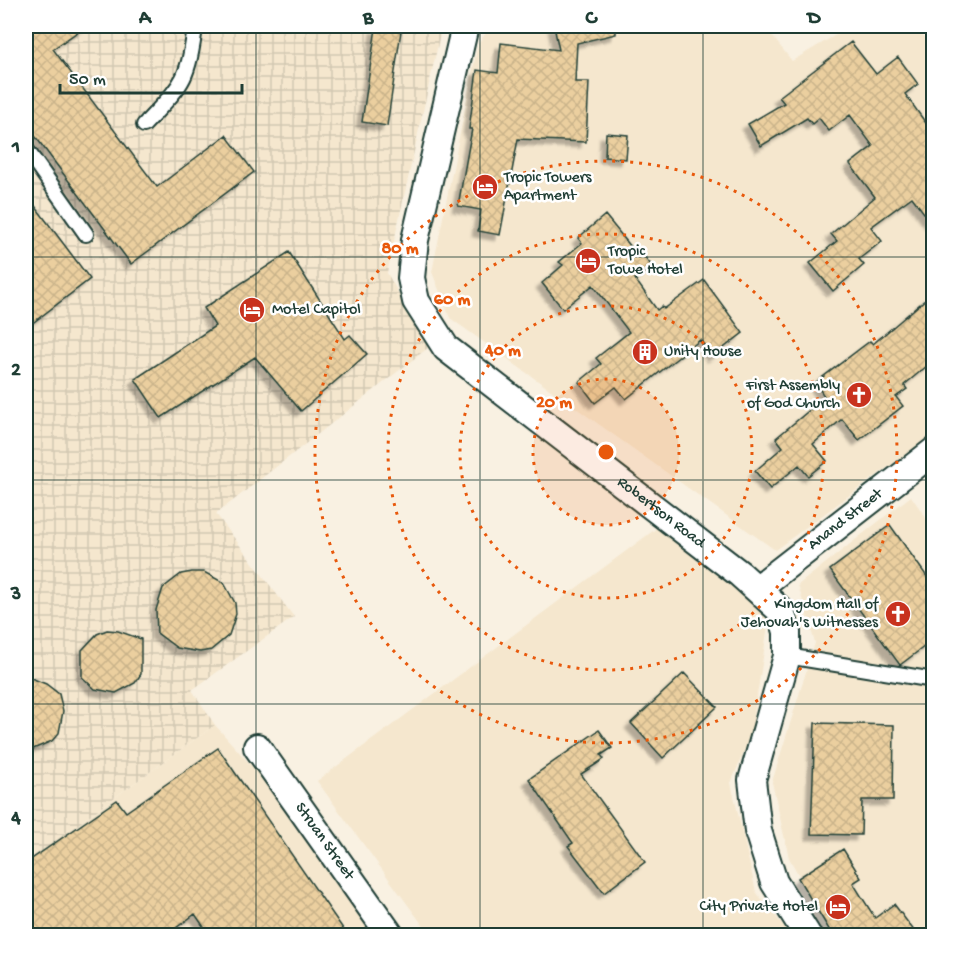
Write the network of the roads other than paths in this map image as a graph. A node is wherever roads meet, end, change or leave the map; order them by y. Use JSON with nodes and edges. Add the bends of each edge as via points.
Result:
{"nodes":[{"id":1,"x":195,"y":26,"type":"edge"},
{"id":2,"x":465,"y":26,"type":"edge"},
{"id":3,"x":144,"y":124,"type":"dead end"},
{"id":4,"x":26,"y":149,"type":"edge"},
{"id":5,"x":86,"y":234,"type":"dead end"},
{"id":6,"x":933,"y":452,"type":"edge"},
{"id":7,"x":758,"y":588,"type":"junction"},
{"id":8,"x":787,"y":656,"type":"junction"},
{"id":9,"x":933,"y":680,"type":"edge"},
{"id":10,"x":257,"y":747,"type":"dead end"},
{"id":11,"x":391,"y":936,"type":"edge"},
{"id":12,"x":808,"y":936,"type":"edge"}],
"edges":[{"from":1,"to":3,"type":"lane","via":[[191,60],[182,85]]},
{"from":2,"to":7,"type":"street","name":"Robertson Road","via":[[415,240],[411,278],[416,301],[446,348]]},
{"from":4,"to":5,"type":"lane"},
{"from":6,"to":7,"type":"street","name":"Anand Street"},
{"from":7,"to":8,"type":"street","name":"Robertson Road","via":[[781,611],[787,632]]},
{"from":8,"to":9,"type":"lane"},
{"from":8,"to":12,"type":"street","name":"Robertson Road","via":[[752,780],[758,831],[774,882]]},
{"from":10,"to":11,"type":"street","name":"Struan Street"}]}
